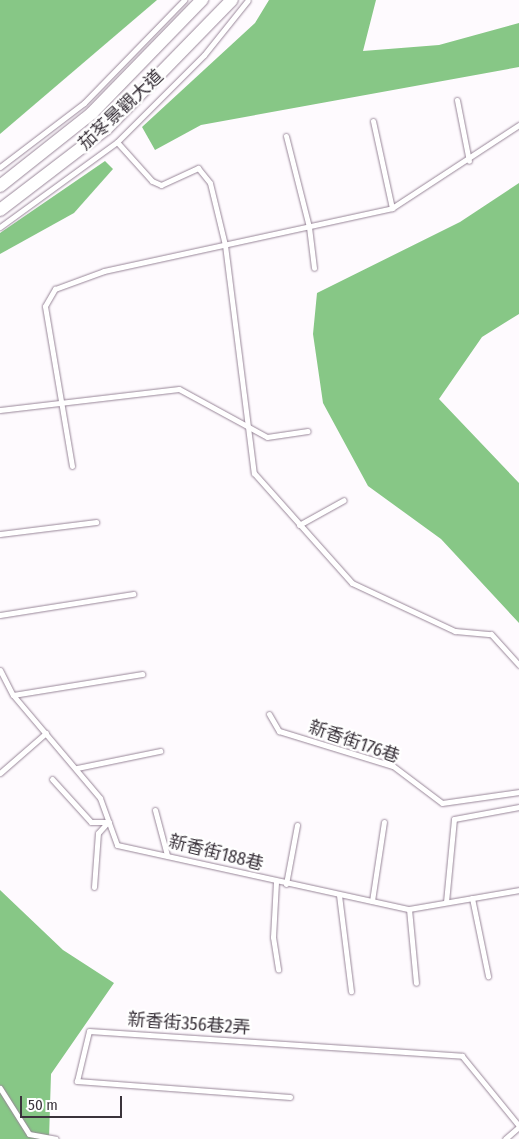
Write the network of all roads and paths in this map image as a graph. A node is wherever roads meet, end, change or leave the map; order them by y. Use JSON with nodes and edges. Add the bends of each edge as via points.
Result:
{"nodes":[{"id":1,"x":184,"y":0,"type":"edge"},
{"id":2,"x":202,"y":0,"type":"edge"},
{"id":3,"x":232,"y":0,"type":"edge"},
{"id":4,"x":248,"y":0,"type":"edge"},
{"id":5,"x":457,"y":100,"type":"dead end"},
{"id":6,"x":373,"y":121,"type":"dead end"},
{"id":7,"x":519,"y":125,"type":"edge"},
{"id":8,"x":286,"y":136,"type":"dead end"},
{"id":9,"x":117,"y":142,"type":"junction"},
{"id":10,"x":469,"y":161,"type":"junction"},
{"id":11,"x":0,"y":167,"type":"edge"},
{"id":12,"x":0,"y":186,"type":"edge"},
{"id":13,"x":392,"y":208,"type":"junction"},
{"id":14,"x":0,"y":210,"type":"edge"},
{"id":15,"x":0,"y":227,"type":"edge"},
{"id":16,"x":309,"y":227,"type":"junction"},
{"id":17,"x":225,"y":245,"type":"junction"},
{"id":18,"x":314,"y":268,"type":"dead end"},
{"id":19,"x":60,"y":403,"type":"junction"},
{"id":20,"x":0,"y":410,"type":"edge"},
{"id":21,"x":250,"y":427,"type":"junction"},
{"id":22,"x":308,"y":431,"type":"dead end"},
{"id":23,"x":72,"y":466,"type":"dead end"},
{"id":24,"x":344,"y":500,"type":"dead end"},
{"id":25,"x":96,"y":522,"type":"dead end"},
{"id":26,"x":299,"y":525,"type":"junction"},
{"id":27,"x":0,"y":534,"type":"edge"},
{"id":28,"x":133,"y":594,"type":"dead end"},
{"id":29,"x":0,"y":615,"type":"edge"},
{"id":30,"x":519,"y":665,"type":"edge"},
{"id":31,"x":0,"y":670,"type":"edge"},
{"id":32,"x":142,"y":674,"type":"dead end"},
{"id":33,"x":13,"y":695,"type":"junction"},
{"id":34,"x":269,"y":714,"type":"dead end"},
{"id":35,"x":46,"y":733,"type":"junction"},
{"id":36,"x":160,"y":751,"type":"dead end"},
{"id":37,"x":76,"y":768,"type":"junction"},
{"id":38,"x":0,"y":773,"type":"edge"},
{"id":39,"x":52,"y":780,"type":"dead end"},
{"id":40,"x":519,"y":792,"type":"edge"},
{"id":41,"x":519,"y":808,"type":"edge"},
{"id":42,"x":155,"y":810,"type":"dead end"},
{"id":43,"x":109,"y":822,"type":"junction"},
{"id":44,"x":384,"y":822,"type":"dead end"},
{"id":45,"x":298,"y":825,"type":"dead end"},
{"id":46,"x":167,"y":855,"type":"junction"},
{"id":47,"x":276,"y":882,"type":"junction"},
{"id":48,"x":286,"y":884,"type":"junction"},
{"id":49,"x":94,"y":887,"type":"dead end"},
{"id":50,"x":519,"y":890,"type":"edge"},
{"id":51,"x":339,"y":895,"type":"junction"},
{"id":52,"x":472,"y":898,"type":"junction"},
{"id":53,"x":372,"y":901,"type":"junction"},
{"id":54,"x":446,"y":902,"type":"junction"},
{"id":55,"x":409,"y":908,"type":"junction"},
{"id":56,"x":278,"y":970,"type":"dead end"},
{"id":57,"x":488,"y":976,"type":"dead end"},
{"id":58,"x":416,"y":983,"type":"dead end"},
{"id":59,"x":351,"y":991,"type":"dead end"},
{"id":60,"x":0,"y":1088,"type":"edge"},
{"id":61,"x":290,"y":1097,"type":"dead end"},
{"id":62,"x":519,"y":1126,"type":"edge"},
{"id":63,"x":56,"y":1139,"type":"edge"},
{"id":64,"x":506,"y":1139,"type":"edge"}],
"edges":[{"from":1,"to":11,"type":"lane","name":"茄苳景觀大道","via":[[84,103]]},
{"from":2,"to":12,"type":"street","name":"茄苳景觀大道","via":[[92,113]]},
{"from":3,"to":14,"type":"street","name":"茄苳景觀大道","via":[[106,129]]},
{"from":4,"to":9,"type":"lane","name":"茄苳景觀大道","via":[[204,54]]},
{"from":5,"to":10,"type":"lane"},
{"from":6,"to":13,"type":"lane"},
{"from":7,"to":10,"type":"lane"},
{"from":8,"to":16,"type":"lane"},
{"from":9,"to":15,"type":"lane","name":"茄苳景觀大道"},
{"from":9,"to":17,"type":"lane","via":[[152,181],[161,185],[198,168],[210,183]]},
{"from":10,"to":13,"type":"lane"},
{"from":13,"to":16,"type":"lane"},
{"from":16,"to":17,"type":"lane"},
{"from":16,"to":18,"type":"lane"},
{"from":17,"to":19,"type":"lane","via":[[104,270],[55,289],[46,306]]},
{"from":17,"to":21,"type":"lane"},
{"from":19,"to":20,"type":"lane"},
{"from":19,"to":21,"type":"lane","via":[[179,389]]},
{"from":19,"to":23,"type":"lane"},
{"from":21,"to":22,"type":"lane","via":[[267,437]]},
{"from":21,"to":26,"type":"lane","via":[[248,450],[254,473]]},
{"from":24,"to":26,"type":"lane"},
{"from":25,"to":27,"type":"lane"},
{"from":26,"to":30,"type":"lane","via":[[352,583],[455,632],[490,634]]},
{"from":28,"to":29,"type":"lane"},
{"from":31,"to":33,"type":"lane","name":"新香街188巷"},
{"from":32,"to":33,"type":"lane"},
{"from":33,"to":35,"type":"lane","name":"新香街188巷"},
{"from":34,"to":40,"type":"lane","name":"新香街176巷","via":[[279,731],[393,766],[442,803]]},
{"from":35,"to":37,"type":"lane","name":"新香街188巷"},
{"from":35,"to":38,"type":"lane"},
{"from":36,"to":37,"type":"lane"},
{"from":37,"to":43,"type":"lane","name":"新香街188巷","via":[[100,798]]},
{"from":39,"to":43,"type":"lane","via":[[91,822]]},
{"from":41,"to":54,"type":"lane","via":[[454,819]]},
{"from":42,"to":46,"type":"lane"},
{"from":43,"to":46,"type":"lane","name":"新香街188巷","via":[[117,845]]},
{"from":43,"to":49,"type":"lane","via":[[98,833]]},
{"from":44,"to":53,"type":"lane"},
{"from":45,"to":48,"type":"lane"},
{"from":46,"to":47,"type":"lane","name":"新香街188巷"},
{"from":47,"to":48,"type":"lane","name":"新香街188巷"},
{"from":47,"to":56,"type":"lane","via":[[272,937]]},
{"from":48,"to":51,"type":"lane","name":"新香街188巷"},
{"from":50,"to":52,"type":"lane","name":"新香街188巷"},
{"from":51,"to":53,"type":"lane","name":"新香街188巷"},
{"from":51,"to":59,"type":"lane"},
{"from":52,"to":54,"type":"lane","name":"新香街188巷"},
{"from":52,"to":57,"type":"lane"},
{"from":53,"to":55,"type":"lane","name":"新香街188巷"},
{"from":54,"to":55,"type":"lane","name":"新香街188巷"},
{"from":55,"to":58,"type":"lane"},
{"from":60,"to":63,"type":"lane","via":[[29,1134]]},
{"from":61,"to":62,"type":"lane","name":"新香街356巷2弄","via":[[77,1082],[88,1031],[462,1056]]},
{"from":62,"to":64,"type":"lane","name":"新香街356巷2弄"}]}
